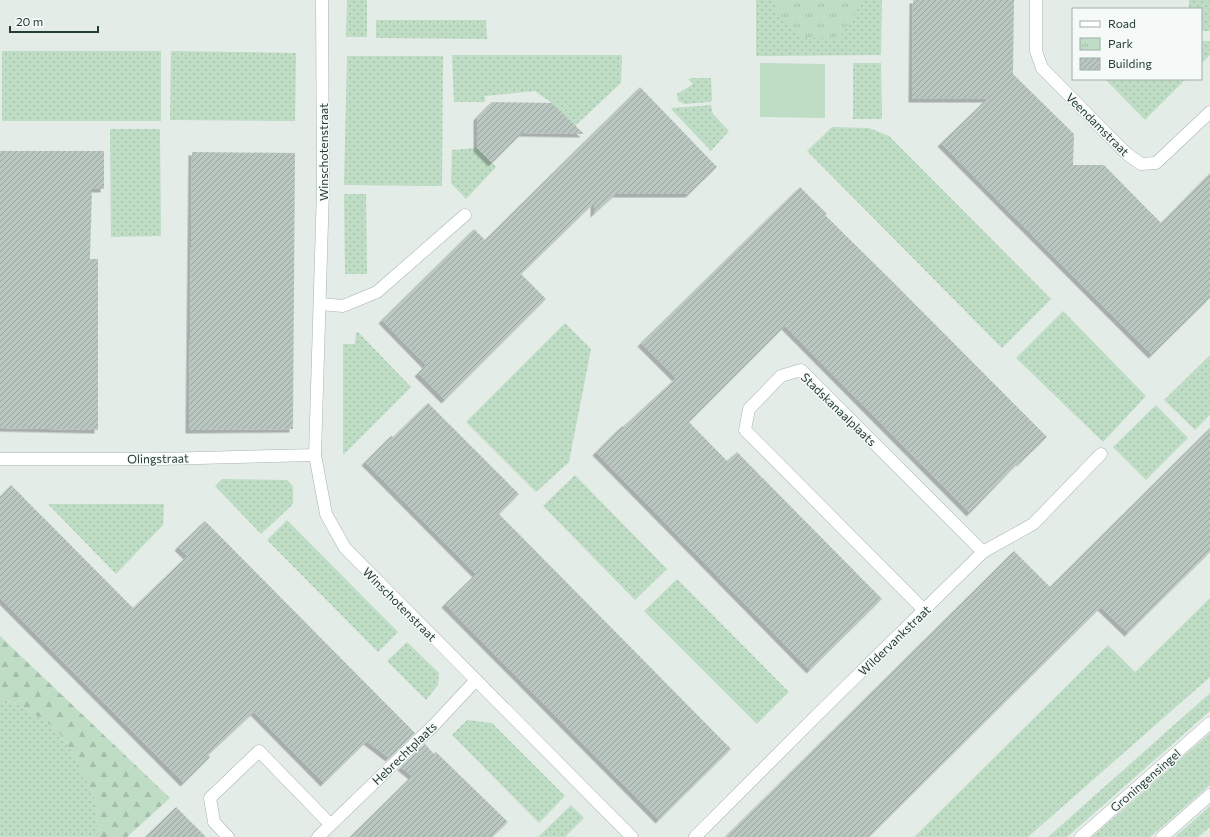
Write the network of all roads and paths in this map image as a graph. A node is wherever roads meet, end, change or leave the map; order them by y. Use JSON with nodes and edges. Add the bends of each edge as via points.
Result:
{"nodes":[{"id":1,"x":322,"y":0,"type":"edge"},
{"id":2,"x":1036,"y":0,"type":"edge"},
{"id":3,"x":1210,"y":112,"type":"edge"},
{"id":4,"x":465,"y":215,"type":"dead end"},
{"id":5,"x":320,"y":304,"type":"junction"},
{"id":6,"x":1101,"y":454,"type":"dead end"},
{"id":7,"x":315,"y":455,"type":"junction"},
{"id":8,"x":0,"y":459,"type":"edge"},
{"id":9,"x":983,"y":552,"type":"junction"},
{"id":10,"x":924,"y":610,"type":"junction"},
{"id":11,"x":476,"y":680,"type":"junction"},
{"id":12,"x":1210,"y":723,"type":"edge"},
{"id":13,"x":1210,"y":795,"type":"edge"},
{"id":14,"x":330,"y":824,"type":"junction"},
{"id":15,"x":228,"y":837,"type":"edge"},
{"id":16,"x":318,"y":837,"type":"edge"},
{"id":17,"x":632,"y":837,"type":"edge"},
{"id":18,"x":696,"y":837,"type":"edge"},
{"id":19,"x":1081,"y":837,"type":"edge"},
{"id":20,"x":1162,"y":837,"type":"edge"}],
"edges":[{"from":1,"to":5,"type":"street","name":"Winschotenstraat","via":[[323,189]]},
{"from":2,"to":3,"type":"street","name":"Veendamstraat","via":[[1036,51],[1042,68],[1127,154],[1141,164],[1156,163]]},
{"from":4,"to":5,"type":"street","via":[[377,292],[343,306]]},
{"from":5,"to":7,"type":"street","name":"Winschotenstraat"},
{"from":6,"to":9,"type":"street","name":"Wildervankstraat","via":[[1033,524]]},
{"from":7,"to":8,"type":"street","name":"Olingstraat","via":[[160,459]]},
{"from":7,"to":11,"type":"street","name":"Winschotenstraat","via":[[326,514],[344,548]]},
{"from":9,"to":10,"type":"street","name":"Wildervankstraat"},
{"from":9,"to":10,"type":"street","name":"Stadskanaalplaats","via":[[801,370],[781,376],[749,409],[745,430]]},
{"from":10,"to":18,"type":"street","name":"Wildervankstraat"},
{"from":11,"to":14,"type":"street","name":"Hebrechtplaats","via":[[435,724]]},
{"from":11,"to":17,"type":"street","name":"Winschotenstraat"},
{"from":12,"to":19,"type":"street","name":"Groningensingel"},
{"from":13,"to":20,"type":"street"},
{"from":14,"to":15,"type":"street","via":[[259,751],[210,798],[214,822]]},
{"from":14,"to":16,"type":"street","name":"Hebrechtplaats"}]}
